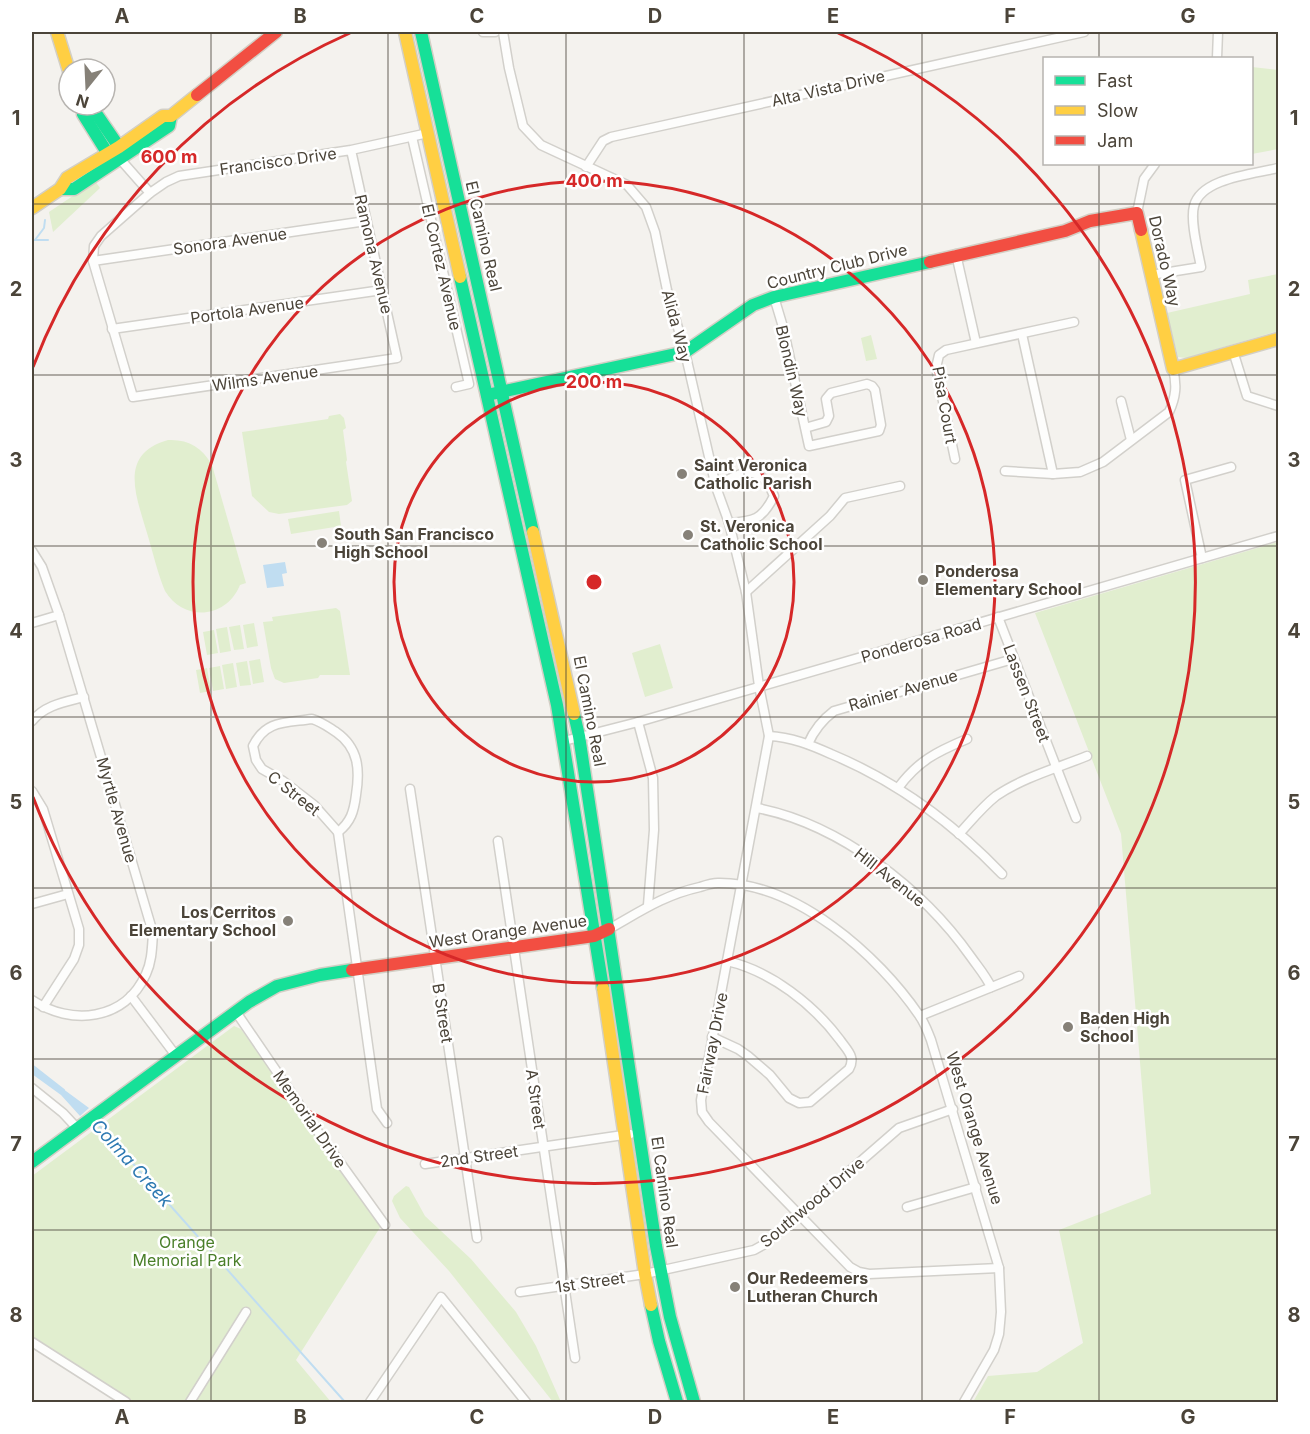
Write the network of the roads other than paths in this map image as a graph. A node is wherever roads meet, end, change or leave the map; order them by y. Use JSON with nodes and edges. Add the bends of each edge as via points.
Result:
{"nodes":[{"id":1,"x":57,"y":32,"type":"edge"},
{"id":2,"x":276,"y":32,"type":"edge"},
{"id":3,"x":405,"y":32,"type":"edge"},
{"id":4,"x":421,"y":32,"type":"edge"},
{"id":5,"x":483,"y":32,"type":"edge"},
{"id":6,"x":495,"y":32,"type":"edge"},
{"id":7,"x":503,"y":32,"type":"edge"},
{"id":8,"x":1084,"y":32,"type":"edge"},
{"id":9,"x":1218,"y":32,"type":"edge"},
{"id":10,"x":65,"y":57,"type":"edge"},
{"id":11,"x":1217,"y":57,"type":"edge"},
{"id":12,"x":86,"y":117,"type":"edge"},
{"id":13,"x":428,"y":133,"type":"junction"},
{"id":14,"x":412,"y":136,"type":"junction"},
{"id":15,"x":351,"y":150,"type":"junction"},
{"id":16,"x":116,"y":153,"type":"junction"},
{"id":17,"x":1154,"y":165,"type":"edge"},
{"id":18,"x":586,"y":167,"type":"junction"},
{"id":19,"x":1278,"y":168,"type":"edge"},
{"id":20,"x":150,"y":194,"type":"junction"},
{"id":21,"x":32,"y":208,"type":"edge"},
{"id":22,"x":1137,"y":213,"type":"junction"},
{"id":23,"x":366,"y":221,"type":"junction"},
{"id":24,"x":956,"y":254,"type":"junction"},
{"id":25,"x":93,"y":261,"type":"junction"},
{"id":26,"x":1151,"y":275,"type":"junction"},
{"id":27,"x":382,"y":290,"type":"junction"},
{"id":28,"x":774,"y":297,"type":"junction"},
{"id":29,"x":1074,"y":322,"type":"dead end"},
{"id":30,"x":112,"y":329,"type":"junction"},
{"id":31,"x":1022,"y":334,"type":"junction"},
{"id":32,"x":1278,"y":339,"type":"edge"},
{"id":33,"x":976,"y":343,"type":"junction"},
{"id":34,"x":1233,"y":351,"type":"junction"},
{"id":35,"x":685,"y":352,"type":"junction"},
{"id":36,"x":397,"y":358,"type":"joint"},
{"id":37,"x":1173,"y":369,"type":"junction"},
{"id":38,"x":456,"y":387,"type":"dead end"},
{"id":39,"x":502,"y":392,"type":"junction"},
{"id":40,"x":487,"y":395,"type":"junction"},
{"id":41,"x":1121,"y":401,"type":"dead end"},
{"id":42,"x":1278,"y":406,"type":"edge"},
{"id":43,"x":805,"y":428,"type":"junction"},
{"id":44,"x":1131,"y":440,"type":"junction"},
{"id":45,"x":955,"y":459,"type":"dead end"},
{"id":46,"x":1231,"y":467,"type":"dead end"},
{"id":47,"x":1005,"y":471,"type":"dead end"},
{"id":48,"x":1053,"y":474,"type":"junction"},
{"id":49,"x":900,"y":486,"type":"dead end"},
{"id":50,"x":716,"y":487,"type":"junction"},
{"id":51,"x":729,"y":523,"type":"junction"},
{"id":52,"x":1278,"y":536,"type":"edge"},
{"id":53,"x":32,"y":551,"type":"edge"},
{"id":54,"x":1202,"y":558,"type":"junction"},
{"id":55,"x":746,"y":592,"type":"junction"},
{"id":56,"x":58,"y":615,"type":"junction"},
{"id":57,"x":998,"y":617,"type":"junction"},
{"id":58,"x":32,"y":623,"type":"edge"},
{"id":59,"x":1013,"y":659,"type":"junction"},
{"id":60,"x":759,"y":686,"type":"junction"},
{"id":61,"x":84,"y":697,"type":"junction"},
{"id":62,"x":32,"y":721,"type":"edge"},
{"id":63,"x":638,"y":722,"type":"junction"},
{"id":64,"x":579,"y":736,"type":"junction"},
{"id":65,"x":770,"y":736,"type":"junction"},
{"id":66,"x":967,"y":739,"type":"dead end"},
{"id":67,"x":564,"y":741,"type":"junction"},
{"id":68,"x":808,"y":744,"type":"junction"},
{"id":69,"x":1087,"y":756,"type":"dead end"},
{"id":70,"x":1056,"y":769,"type":"junction"},
{"id":71,"x":898,"y":788,"type":"junction"},
{"id":72,"x":410,"y":789,"type":"dead end"},
{"id":73,"x":32,"y":791,"type":"edge"},
{"id":74,"x":757,"y":808,"type":"junction"},
{"id":75,"x":1076,"y":818,"type":"dead end"},
{"id":76,"x":338,"y":832,"type":"junction"},
{"id":77,"x":959,"y":834,"type":"junction"},
{"id":78,"x":498,"y":841,"type":"dead end"},
{"id":79,"x":1002,"y":874,"type":"dead end"},
{"id":80,"x":741,"y":885,"type":"junction"},
{"id":81,"x":68,"y":894,"type":"junction"},
{"id":82,"x":32,"y":904,"type":"edge"},
{"id":83,"x":648,"y":905,"type":"junction"},
{"id":84,"x":609,"y":929,"type":"junction"},
{"id":85,"x":594,"y":936,"type":"junction"},
{"id":86,"x":514,"y":946,"type":"junction"},
{"id":87,"x":435,"y":957,"type":"junction"},
{"id":88,"x":727,"y":961,"type":"junction"},
{"id":89,"x":357,"y":970,"type":"junction"},
{"id":90,"x":1019,"y":976,"type":"dead end"},
{"id":91,"x":991,"y":987,"type":"junction"},
{"id":92,"x":131,"y":996,"type":"junction"},
{"id":93,"x":32,"y":1000,"type":"edge"},
{"id":94,"x":43,"y":1007,"type":"junction"},
{"id":95,"x":236,"y":1012,"type":"junction"},
{"id":96,"x":920,"y":1016,"type":"junction"},
{"id":97,"x":712,"y":1037,"type":"junction"},
{"id":98,"x":177,"y":1057,"type":"junction"},
{"id":99,"x":32,"y":1088,"type":"edge"},
{"id":100,"x":953,"y":1109,"type":"junction"},
{"id":101,"x":387,"y":1123,"type":"dead end"},
{"id":102,"x":81,"y":1126,"type":"junction"},
{"id":103,"x":640,"y":1132,"type":"junction"},
{"id":104,"x":624,"y":1135,"type":"junction"},
{"id":105,"x":543,"y":1146,"type":"junction"},
{"id":106,"x":465,"y":1158,"type":"junction"},
{"id":107,"x":32,"y":1162,"type":"edge"},
{"id":108,"x":425,"y":1164,"type":"dead end"},
{"id":109,"x":976,"y":1186,"type":"junction"},
{"id":110,"x":907,"y":1207,"type":"dead end"},
{"id":111,"x":800,"y":1215,"type":"junction"},
{"id":112,"x":385,"y":1225,"type":"dead end"},
{"id":113,"x":477,"y":1238,"type":"dead end"},
{"id":114,"x":999,"y":1268,"type":"junction"},
{"id":115,"x":661,"y":1270,"type":"junction"},
{"id":116,"x":645,"y":1274,"type":"junction"},
{"id":117,"x":564,"y":1286,"type":"junction"},
{"id":118,"x":520,"y":1292,"type":"dead end"},
{"id":119,"x":246,"y":1312,"type":"dead end"},
{"id":120,"x":32,"y":1342,"type":"edge"},
{"id":121,"x":574,"y":1358,"type":"dead end"},
{"id":122,"x":126,"y":1402,"type":"edge"},
{"id":123,"x":190,"y":1402,"type":"edge"},
{"id":124,"x":370,"y":1402,"type":"edge"},
{"id":125,"x":526,"y":1402,"type":"edge"},
{"id":126,"x":677,"y":1402,"type":"edge"},
{"id":127,"x":694,"y":1402,"type":"edge"},
{"id":128,"x":964,"y":1402,"type":"edge"}],
"edges":[{"from":1,"to":10,"type":"main road"},
{"from":2,"to":16,"type":"main road","via":[[171,116],[169,126]]},
{"from":3,"to":13,"type":"main road","name":"El Camino Real"},
{"from":4,"to":39,"type":"main road","name":"El Camino Real"},
{"from":5,"to":6,"type":"street"},
{"from":7,"to":18,"type":"street","name":"Alida Way","via":[[523,126],[541,145]]},
{"from":8,"to":18,"type":"street","name":"Alta Vista Drive","via":[[611,137],[603,141]]},
{"from":9,"to":11,"type":"street"},
{"from":12,"to":16,"type":"main road"},
{"from":13,"to":14,"type":"street","name":"Francisco Drive"},
{"from":13,"to":40,"type":"main road","name":"El Camino Real"},
{"from":14,"to":15,"type":"street","name":"Francisco Drive"},
{"from":14,"to":38,"type":"street","name":"El Cortez Avenue","via":[[469,384]]},
{"from":15,"to":20,"type":"street","name":"Francisco Drive","via":[[179,176]]},
{"from":15,"to":23,"type":"street","name":"Ramona Avenue"},
{"from":16,"to":20,"type":"street"},
{"from":16,"to":21,"type":"main road","via":[[67,178],[60,189]]},
{"from":17,"to":22,"type":"street","name":"Dorado Way","via":[[1144,179]]},
{"from":18,"to":35,"type":"street","name":"Alida Way","via":[[627,185],[646,207]]},
{"from":19,"to":26,"type":"street","via":[[1211,184],[1200,192],[1194,207],[1201,267]]},
{"from":20,"to":25,"type":"street","name":"Francisco Drive","via":[[101,236],[94,246]]},
{"from":22,"to":24,"type":"main road","name":"Country Club Drive"},
{"from":22,"to":26,"type":"main road","name":"Dorado Way"},
{"from":23,"to":25,"type":"street","name":"Sonora Avenue"},
{"from":23,"to":27,"type":"street","name":"Ramona Avenue"},
{"from":24,"to":28,"type":"main road","name":"Country Club Drive"},
{"from":24,"to":33,"type":"street"},
{"from":25,"to":30,"type":"street"},
{"from":26,"to":37,"type":"main road","name":"Dorado Way"},
{"from":27,"to":30,"type":"street","name":"Portola Avenue"},
{"from":27,"to":36,"type":"street","name":"Ramona Avenue"},
{"from":28,"to":35,"type":"main road","name":"Country Club Drive","via":[[753,305]]},
{"from":28,"to":43,"type":"street","name":"Blondin Way"},
{"from":29,"to":31,"type":"street"},
{"from":30,"to":36,"type":"street","name":"Wilms Avenue","via":[[133,397]]},
{"from":31,"to":33,"type":"street"},
{"from":31,"to":48,"type":"street"},
{"from":32,"to":34,"type":"main road"},
{"from":33,"to":45,"type":"street","name":"Pisa Court","via":[[946,350],[935,364]]},
{"from":34,"to":37,"type":"main road"},
{"from":34,"to":42,"type":"street","via":[[1247,396]]},
{"from":35,"to":39,"type":"main road","name":"Country Club Drive"},
{"from":35,"to":50,"type":"street","name":"Alida Way"},
{"from":37,"to":44,"type":"street","via":[[1177,383],[1169,412]]},
{"from":39,"to":40,"type":"main road","name":"Country Club Drive"},
{"from":39,"to":64,"type":"main road","name":"El Camino Real"},
{"from":40,"to":67,"type":"main road","name":"El Camino Real"},
{"from":41,"to":44,"type":"street"},
{"from":43,"to":43,"type":"street","name":"Blondin Way","via":[[808,446],[879,431],[874,388],[867,384],[831,393],[826,399],[826,422]]},
{"from":44,"to":48,"type":"street","via":[[1103,462],[1080,472]]},
{"from":46,"to":54,"type":"street","via":[[1185,480]]},
{"from":47,"to":48,"type":"street"},
{"from":49,"to":55,"type":"street","via":[[845,498]]},
{"from":50,"to":51,"type":"street","name":"Alida Way"},
{"from":50,"to":51,"type":"street","via":[[735,474],[747,472],[762,475],[774,496],[766,511],[755,519]]},
{"from":51,"to":55,"type":"street","name":"Alida Way"},
{"from":52,"to":54,"type":"street","name":"Ponderosa Road"},
{"from":53,"to":56,"type":"street","name":"Myrtle Avenue","via":[[42,567]]},
{"from":54,"to":57,"type":"street","name":"Ponderosa Road"},
{"from":55,"to":60,"type":"street","name":"Alida Way"},
{"from":56,"to":58,"type":"street"},
{"from":56,"to":61,"type":"street","name":"Myrtle Avenue"},
{"from":57,"to":59,"type":"street","name":"Lassen Street"},
{"from":57,"to":60,"type":"street","name":"Ponderosa Road"},
{"from":59,"to":68,"type":"street","name":"Rainier Avenue","via":[[834,711],[824,718]]},
{"from":59,"to":70,"type":"street","name":"Lassen Street"},
{"from":60,"to":63,"type":"street","name":"Ponderosa Road"},
{"from":60,"to":65,"type":"street","name":"Fairway Drive"},
{"from":61,"to":62,"type":"street","via":[[39,711]]},
{"from":61,"to":92,"type":"street","name":"Myrtle Avenue","via":[[153,933],[146,975]]},
{"from":63,"to":64,"type":"street","name":"Ponderosa Road"},
{"from":63,"to":83,"type":"street","via":[[652,778],[654,830]]},
{"from":64,"to":67,"type":"street","name":"Ponderosa Road"},
{"from":64,"to":84,"type":"main road","name":"El Camino Real"},
{"from":65,"to":68,"type":"street"},
{"from":65,"to":74,"type":"street","name":"Fairway Drive"},
{"from":66,"to":71,"type":"street","via":[[920,763]]},
{"from":67,"to":85,"type":"main road","name":"El Camino Real"},
{"from":68,"to":71,"type":"street"},
{"from":69,"to":70,"type":"street"},
{"from":70,"to":75,"type":"street","name":"Lassen Street"},
{"from":70,"to":77,"type":"street","via":[[995,797]]},
{"from":71,"to":77,"type":"street"},
{"from":72,"to":87,"type":"street","name":"B Street"},
{"from":73,"to":81,"type":"street","via":[[43,809]]},
{"from":74,"to":80,"type":"street","name":"Fairway Drive"},
{"from":74,"to":91,"type":"street","name":"Hill Avenue","via":[[809,824],[866,855],[918,895],[939,917]]},
{"from":76,"to":76,"type":"street","name":"C Street","via":[[314,805],[262,769],[253,747],[264,730],[274,724],[312,719],[352,747],[359,774],[354,810],[347,825]]},
{"from":76,"to":89,"type":"street"},
{"from":77,"to":79,"type":"street"},
{"from":78,"to":86,"type":"street","name":"A Street"},
{"from":80,"to":83,"type":"street","name":"West Orange Avenue","via":[[717,883]]},
{"from":80,"to":88,"type":"street","name":"Fairway Drive"},
{"from":80,"to":96,"type":"street","name":"West Orange Avenue","via":[[791,902],[840,932],[884,970]]},
{"from":81,"to":82,"type":"street"},
{"from":81,"to":94,"type":"street","via":[[79,929],[79,945]]},
{"from":83,"to":84,"type":"street","name":"West Orange Avenue"},
{"from":84,"to":85,"type":"main road","name":"West Orange Avenue"},
{"from":84,"to":103,"type":"main road","name":"El Camino Real"},
{"from":85,"to":86,"type":"main road","name":"West Orange Avenue"},
{"from":85,"to":104,"type":"main road","name":"El Camino Real"},
{"from":86,"to":87,"type":"main road","name":"West Orange Avenue"},
{"from":86,"to":105,"type":"street","name":"A Street"},
{"from":87,"to":89,"type":"main road","name":"West Orange Avenue"},
{"from":87,"to":106,"type":"street","name":"B Street"},
{"from":88,"to":97,"type":"street","name":"Fairway Drive"},
{"from":88,"to":97,"type":"street","via":[[764,976],[800,999],[836,1035],[852,1062],[810,1102],[799,1103],[789,1098],[748,1056]]},
{"from":89,"to":95,"type":"main road","name":"West Orange Avenue","via":[[277,986]]},
{"from":89,"to":101,"type":"street","via":[[377,1109]]},
{"from":90,"to":91,"type":"street"},
{"from":91,"to":96,"type":"street"},
{"from":92,"to":94,"type":"street","via":[[111,1010],[88,1016],[61,1014]]},
{"from":92,"to":98,"type":"street"},
{"from":93,"to":94,"type":"street"},
{"from":95,"to":98,"type":"main road","name":"West Orange Avenue"},
{"from":95,"to":112,"type":"street","name":"Memorial Drive"},
{"from":96,"to":100,"type":"street","name":"West Orange Avenue"},
{"from":97,"to":111,"type":"street","name":"Fairway Drive","via":[[702,1112]]},
{"from":98,"to":102,"type":"main road","name":"West Orange Avenue"},
{"from":99,"to":102,"type":"street"},
{"from":100,"to":109,"type":"street","name":"West Orange Avenue"},
{"from":100,"to":111,"type":"street","name":"Southwood Drive","via":[[899,1128]]},
{"from":102,"to":107,"type":"main road","name":"West Orange Avenue"},
{"from":103,"to":104,"type":"street","name":"2nd Street"},
{"from":103,"to":115,"type":"main road","name":"El Camino Real"},
{"from":104,"to":105,"type":"street","name":"2nd Street"},
{"from":104,"to":116,"type":"main road","name":"El Camino Real"},
{"from":105,"to":106,"type":"street","name":"2nd Street"},
{"from":105,"to":117,"type":"street","name":"A Street"},
{"from":106,"to":108,"type":"street","name":"2nd Street"},
{"from":106,"to":113,"type":"street","name":"B Street"},
{"from":109,"to":110,"type":"street"},
{"from":109,"to":114,"type":"street","name":"West Orange Avenue"},
{"from":111,"to":114,"type":"street","name":"Fairway Drive","via":[[850,1267],[869,1275]]},
{"from":111,"to":115,"type":"street","name":"Southwood Drive","via":[[754,1250]]},
{"from":114,"to":128,"type":"street","name":"West Orange Avenue","via":[[1001,1323],[994,1350]]},
{"from":115,"to":116,"type":"street","name":"1st Street"},
{"from":115,"to":127,"type":"main road","name":"El Camino Real"},
{"from":116,"to":117,"type":"street","name":"1st Street"},
{"from":116,"to":126,"type":"main road","name":"El Camino Real"},
{"from":117,"to":118,"type":"street","name":"1st Street"},
{"from":117,"to":121,"type":"street","name":"A Street"},
{"from":119,"to":123,"type":"street"},
{"from":120,"to":122,"type":"street"},
{"from":124,"to":125,"type":"street","via":[[441,1297]]}]}
